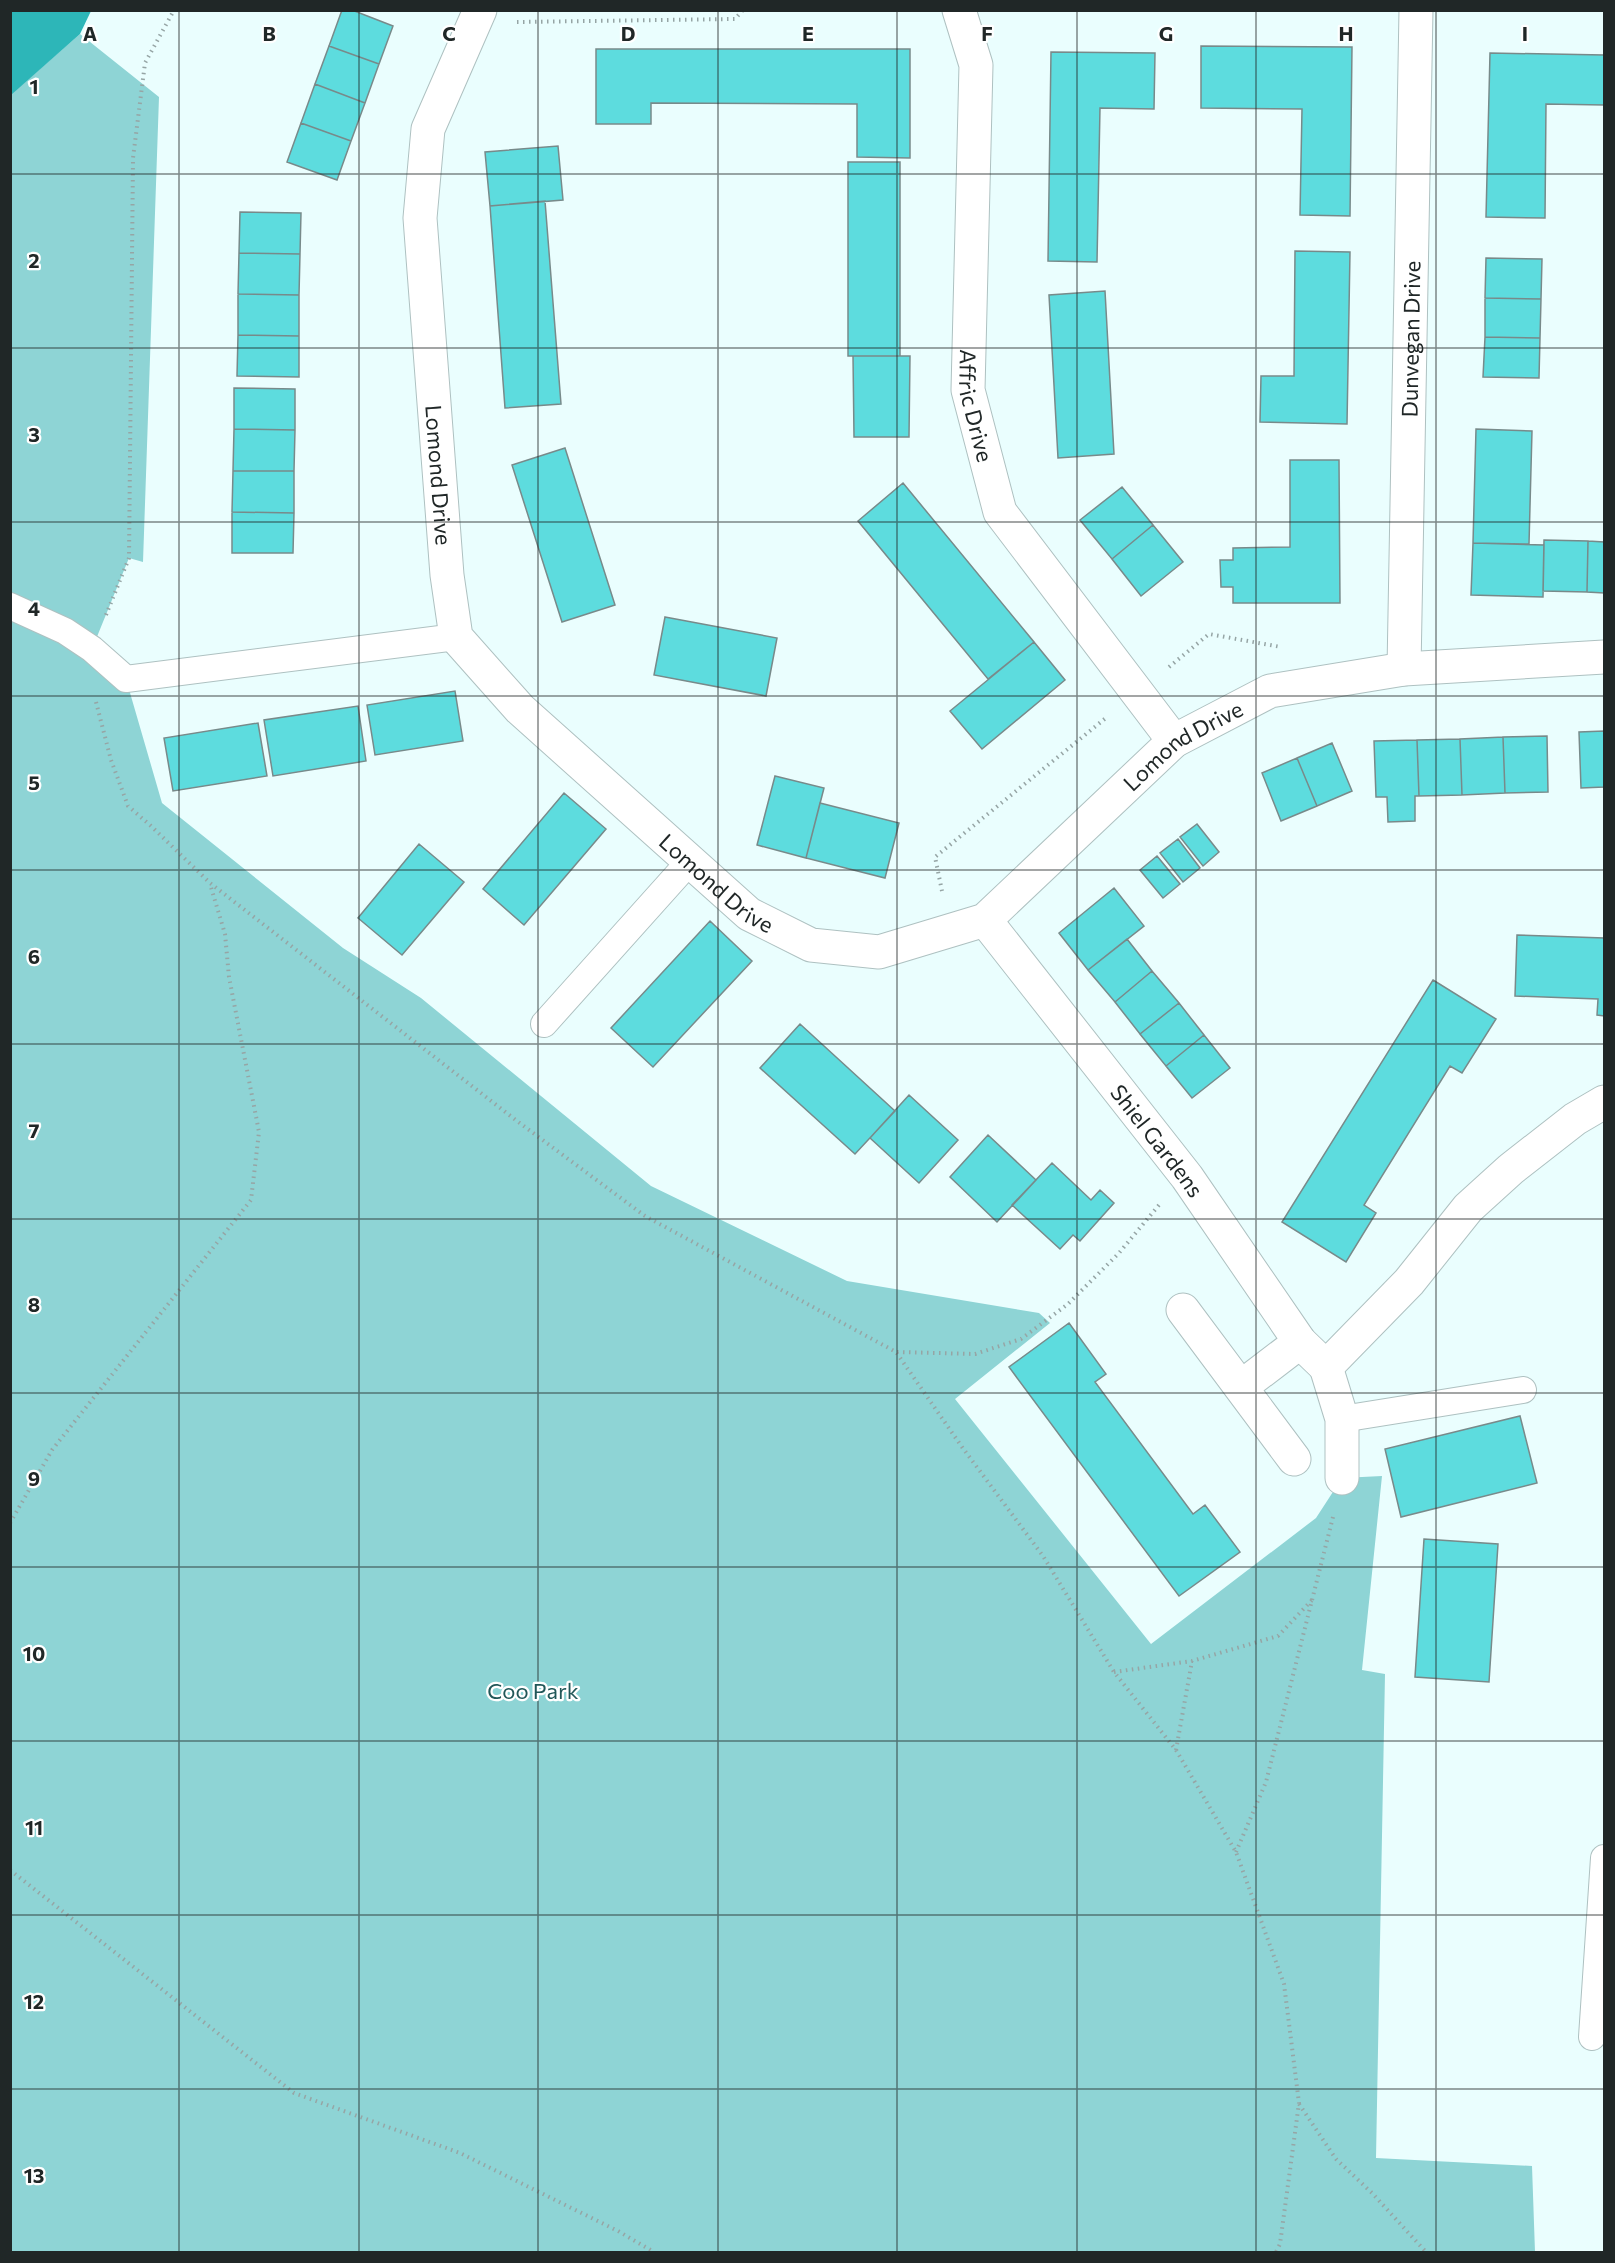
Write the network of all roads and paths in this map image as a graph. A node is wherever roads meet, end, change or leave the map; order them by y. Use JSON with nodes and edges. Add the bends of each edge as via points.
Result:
{"nodes":[{"id":1,"x":174,"y":10,"type":"edge"},
{"id":2,"x":743,"y":10,"type":"edge"},
{"id":3,"x":958,"y":10,"type":"edge"},
{"id":4,"x":1416,"y":10,"type":"edge"},
{"id":5,"x":477,"y":17,"type":"edge"},
{"id":6,"x":10,"y":606,"type":"edge"},
{"id":7,"x":456,"y":637,"type":"junction"},
{"id":8,"x":92,"y":649,"type":"junction"},
{"id":9,"x":1605,"y":657,"type":"edge"},
{"id":10,"x":1404,"y":669,"type":"junction"},
{"id":11,"x":1174,"y":741,"type":"junction"},
{"id":12,"x":690,"y":861,"type":"junction"},
{"id":13,"x":210,"y":883,"type":"junction"},
{"id":14,"x":985,"y":920,"type":"junction"},
{"id":15,"x":544,"y":1024,"type":"dead end"},
{"id":16,"x":1605,"y":1102,"type":"edge"},
{"id":17,"x":1186,"y":1178,"type":"junction"},
{"id":18,"x":1183,"y":1310,"type":"dead end"},
{"id":19,"x":1300,"y":1342,"type":"junction"},
{"id":20,"x":896,"y":1352,"type":"junction"},
{"id":21,"x":1326,"y":1367,"type":"junction"},
{"id":22,"x":1241,"y":1387,"type":"junction"},
{"id":23,"x":1523,"y":1390,"type":"dead end"},
{"id":24,"x":1342,"y":1419,"type":"junction"},
{"id":25,"x":1294,"y":1459,"type":"dead end"},
{"id":26,"x":1342,"y":1478,"type":"joint"},
{"id":27,"x":10,"y":1523,"type":"edge"},
{"id":28,"x":1312,"y":1600,"type":"junction"},
{"id":29,"x":1192,"y":1661,"type":"junction"},
{"id":30,"x":1114,"y":1672,"type":"junction"},
{"id":31,"x":1176,"y":1750,"type":"junction"},
{"id":32,"x":1236,"y":1852,"type":"junction"},
{"id":33,"x":1605,"y":1858,"type":"edge"},
{"id":34,"x":10,"y":1870,"type":"edge"},
{"id":35,"x":1592,"y":2037,"type":"dead end"},
{"id":36,"x":1299,"y":2103,"type":"junction"},
{"id":37,"x":654,"y":2253,"type":"edge"},
{"id":38,"x":1276,"y":2253,"type":"edge"},
{"id":39,"x":1426,"y":2253,"type":"edge"}],
"edges":[{"from":1,"to":8,"type":"path","via":[[145,63],[133,158],[129,558]]},
{"from":2,"to":5,"type":"path","via":[[735,19]]},
{"from":3,"to":11,"type":"street","name":"Affric Drive","via":[[976,65],[968,390],[1000,512]]},
{"from":4,"to":10,"type":"street","name":"Dunvegan Drive"},
{"from":5,"to":7,"type":"street","name":"Lomond Drive","via":[[428,129],[420,218],[447,575]]},
{"from":6,"to":8,"type":"lane","via":[[65,631]]},
{"from":7,"to":8,"type":"lane","via":[[126,679]]},
{"from":7,"to":12,"type":"street","name":"Lomond Drive","via":[[520,710]]},
{"from":8,"to":13,"type":"path","via":[[77,677],[93,692],[128,806]]},
{"from":9,"to":10,"type":"street","name":"Lomond Drive"},
{"from":10,"to":11,"type":"street","name":"Lomond Drive","via":[[1270,691]]},
{"from":11,"to":14,"type":"street","name":"Lomond Drive"},
{"from":12,"to":14,"type":"street","name":"Lomond Drive","via":[[749,914],[811,945],[879,952]]},
{"from":12,"to":15,"type":"lane"},
{"from":13,"to":20,"type":"path","via":[[645,1216]]},
{"from":13,"to":27,"type":"path","via":[[225,934],[229,977],[259,1132],[250,1200],[52,1450]]},
{"from":14,"to":17,"type":"street","name":"Shiel Gardens"},
{"from":16,"to":21,"type":"street","via":[[1575,1119],[1468,1208],[1409,1282]]},
{"from":17,"to":19,"type":"street","name":"Shiel Gardens"},
{"from":17,"to":20,"type":"path","via":[[1068,1304],[1021,1338],[975,1354]]},
{"from":18,"to":22,"type":"street"},
{"from":19,"to":21,"type":"street","name":"Shiel Gardens"},
{"from":19,"to":22,"type":"street"},
{"from":20,"to":30,"type":"path","via":[[1043,1556]]},
{"from":21,"to":24,"type":"street","name":"Shiel Gardens"},
{"from":22,"to":25,"type":"street"},
{"from":23,"to":24,"type":"lane"},
{"from":24,"to":26,"type":"street","name":"Shiel Gardens"},
{"from":26,"to":28,"type":"path"},
{"from":28,"to":29,"type":"path","via":[[1278,1636]]},
{"from":28,"to":32,"type":"path","via":[[1266,1782]]},
{"from":29,"to":30,"type":"path"},
{"from":29,"to":31,"type":"path"},
{"from":30,"to":31,"type":"path"},
{"from":31,"to":32,"type":"path"},
{"from":32,"to":36,"type":"path","via":[[1284,1984]]},
{"from":33,"to":35,"type":"lane"},
{"from":34,"to":37,"type":"path","via":[[294,2093],[460,2153],[618,2231]]},
{"from":36,"to":38,"type":"path"},
{"from":36,"to":39,"type":"path","via":[[1336,2159]]}]}
